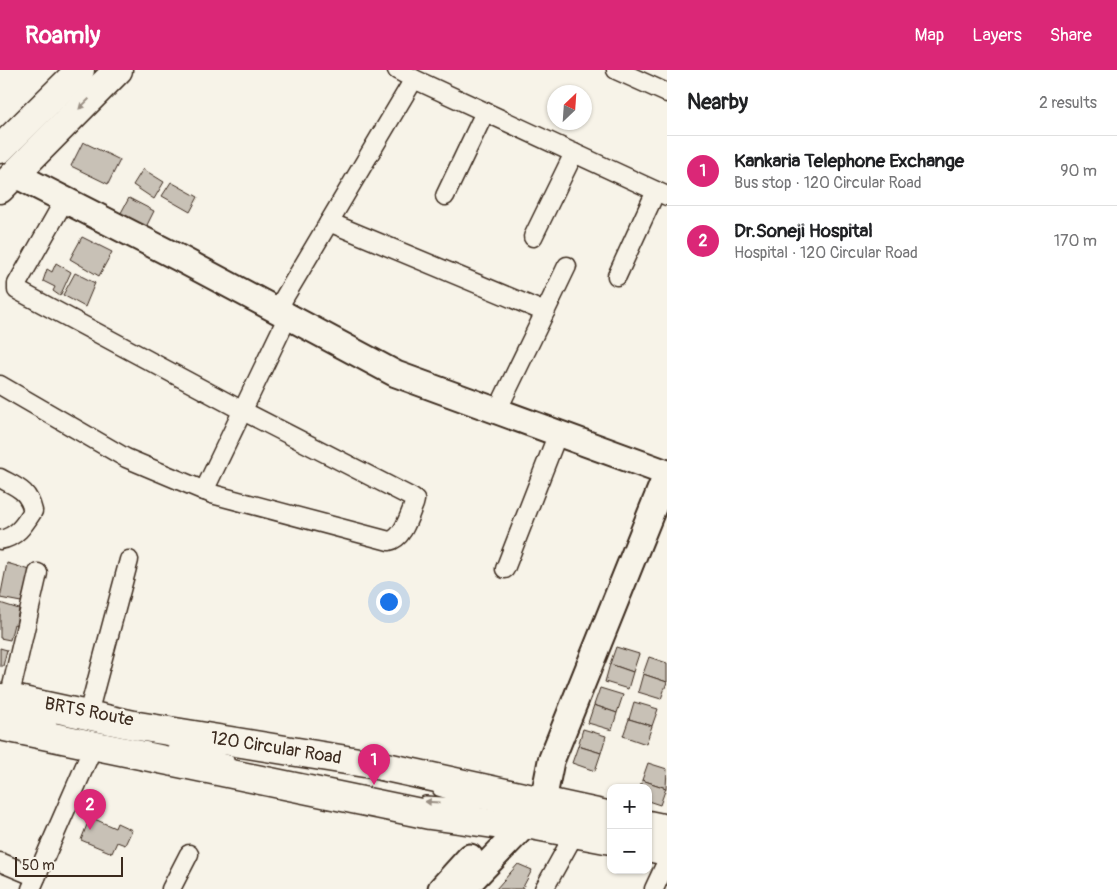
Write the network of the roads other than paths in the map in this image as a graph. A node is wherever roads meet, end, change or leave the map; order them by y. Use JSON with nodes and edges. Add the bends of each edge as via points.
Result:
{"nodes":[{"id":1,"x":80,"y":70,"type":"edge"},
{"id":2,"x":118,"y":70,"type":"edge"},
{"id":3,"x":397,"y":70,"type":"edge"},
{"id":4,"x":616,"y":70,"type":"edge"},
{"id":5,"x":414,"y":79,"type":"junction"},
{"id":6,"x":667,"y":93,"type":"edge"},
{"id":7,"x":485,"y":112,"type":"junction"},
{"id":8,"x":0,"y":149,"type":"edge"},
{"id":9,"x":574,"y":153,"type":"junction"},
{"id":10,"x":7,"y":181,"type":"edge"},
{"id":11,"x":662,"y":193,"type":"edge"},
{"id":12,"x":445,"y":196,"type":"dead end"},
{"id":13,"x":64,"y":201,"type":"junction"},
{"id":14,"x":329,"y":222,"type":"junction"},
{"id":15,"x":533,"y":237,"type":"dead end"},
{"id":16,"x":568,"y":266,"type":"dead end"},
{"id":17,"x":617,"y":276,"type":"dead end"},
{"id":18,"x":545,"y":312,"type":"junction"},
{"id":19,"x":288,"y":316,"type":"junction"},
{"id":20,"x":0,"y":386,"type":"edge"},
{"id":21,"x":243,"y":411,"type":"junction"},
{"id":22,"x":497,"y":411,"type":"junction"},
{"id":23,"x":558,"y":433,"type":"junction"},
{"id":24,"x":667,"y":473,"type":"edge"},
{"id":25,"x":0,"y":478,"type":"edge"},
{"id":26,"x":204,"y":491,"type":"junction"},
{"id":27,"x":0,"y":540,"type":"edge"},
{"id":28,"x":129,"y":560,"type":"dead end"},
{"id":29,"x":505,"y":569,"type":"dead end"},
{"id":30,"x":38,"y":573,"type":"dead end"},
{"id":31,"x":3,"y":703,"type":"edge"},
{"id":32,"x":88,"y":714,"type":"junction"},
{"id":33,"x":57,"y":722,"type":"dead end"},
{"id":34,"x":0,"y":726,"type":"edge"},
{"id":35,"x":167,"y":743,"type":"dead end"},
{"id":36,"x":94,"y":745,"type":"junction"},
{"id":37,"x":237,"y":758,"type":"dead end"},
{"id":38,"x":429,"y":789,"type":"dead end"},
{"id":39,"x":413,"y":799,"type":"dead end"},
{"id":40,"x":481,"y":804,"type":"junction"},
{"id":41,"x":518,"y":815,"type":"junction"},
{"id":42,"x":607,"y":816,"type":"edge"},
{"id":43,"x":652,"y":826,"type":"edge"},
{"id":44,"x":667,"y":829,"type":"edge"},
{"id":45,"x":575,"y":833,"type":"junction"},
{"id":46,"x":607,"y":839,"type":"edge"},
{"id":47,"x":652,"y":849,"type":"edge"},
{"id":48,"x":667,"y":851,"type":"edge"},
{"id":49,"x":189,"y":854,"type":"dead end"},
{"id":50,"x":483,"y":854,"type":"dead end"},
{"id":51,"x":667,"y":861,"type":"edge"},
{"id":52,"x":0,"y":862,"type":"edge"},
{"id":53,"x":34,"y":883,"type":"edge"},
{"id":54,"x":171,"y":889,"type":"edge"},
{"id":55,"x":441,"y":889,"type":"edge"},
{"id":56,"x":453,"y":889,"type":"edge"},
{"id":57,"x":463,"y":889,"type":"edge"},
{"id":58,"x":544,"y":889,"type":"edge"},
{"id":59,"x":654,"y":889,"type":"edge"}],
"edges":[{"from":1,"to":8,"type":"main road"},
{"from":2,"to":10,"type":"main road","one_way":true},
{"from":3,"to":5,"type":"street"},
{"from":4,"to":6,"type":"street"},
{"from":5,"to":7,"type":"street"},
{"from":5,"to":14,"type":"street"},
{"from":7,"to":9,"type":"street"},
{"from":7,"to":12,"type":"street"},
{"from":9,"to":11,"type":"street"},
{"from":9,"to":15,"type":"street"},
{"from":10,"to":13,"type":"street"},
{"from":11,"to":17,"type":"street"},
{"from":13,"to":19,"type":"street"},
{"from":13,"to":21,"type":"street","via":[[16,290]]},
{"from":14,"to":18,"type":"street"},
{"from":14,"to":19,"type":"street","via":[[280,303]]},
{"from":16,"to":18,"type":"street"},
{"from":18,"to":22,"type":"street"},
{"from":19,"to":21,"type":"street"},
{"from":19,"to":22,"type":"street","via":[[396,374]]},
{"from":20,"to":26,"type":"street","via":[[126,458]]},
{"from":21,"to":26,"type":"street"},
{"from":21,"to":26,"type":"street","via":[[411,497],[414,500],[399,536],[389,541]]},
{"from":22,"to":23,"type":"street"},
{"from":23,"to":24,"type":"street"},
{"from":23,"to":29,"type":"street"},
{"from":24,"to":41,"type":"street","via":[[551,761]]},
{"from":25,"to":27,"type":"street","via":[[21,489],[30,499],[33,511],[11,538]]},
{"from":28,"to":32,"type":"street"},
{"from":30,"to":31,"type":"street"},
{"from":31,"to":32,"type":"main road","name":"120 Circular Road"},
{"from":31,"to":33,"type":"lane","name":"BRTS Route"},
{"from":32,"to":41,"type":"main road","name":"120 Circular Road","via":[[138,726],[377,765]]},
{"from":34,"to":36,"type":"main road","name":"120 Circular Road"},
{"from":35,"to":37,"type":"lane"},
{"from":36,"to":41,"type":"main road","name":"120 Circular Road","via":[[430,815]]},
{"from":36,"to":53,"type":"street"},
{"from":38,"to":40,"type":"lane"},
{"from":40,"to":39,"type":"lane","one_way":true},
{"from":40,"to":41,"type":"lane"},
{"from":41,"to":42,"type":"main road","name":"120 Circular Road"},
{"from":41,"to":45,"type":"main road","name":"120 Circular Road"},
{"from":41,"to":55,"type":"street"},
{"from":41,"to":57,"type":"street"},
{"from":43,"to":44,"type":"main road"},
{"from":45,"to":46,"type":"main road","name":"120 Circular Road"},
{"from":45,"to":58,"type":"street"},
{"from":47,"to":48,"type":"main road"},
{"from":49,"to":54,"type":"street"},
{"from":50,"to":56,"type":"lane"},
{"from":51,"to":59,"type":"street"},
{"from":52,"to":53,"type":"street"}]}
